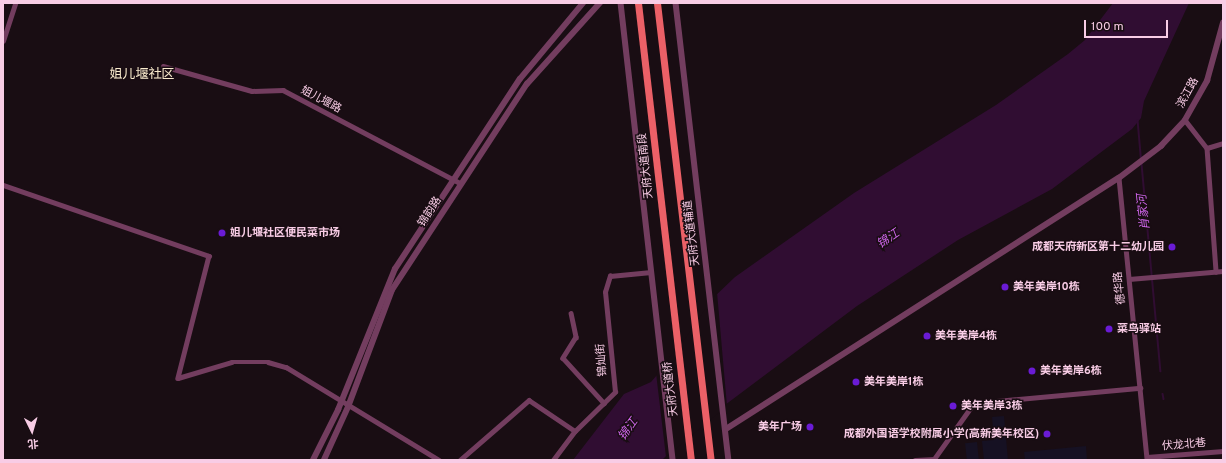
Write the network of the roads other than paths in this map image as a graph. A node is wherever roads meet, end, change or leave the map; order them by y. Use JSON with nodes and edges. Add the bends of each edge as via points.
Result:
{"nodes":[{"id":1,"x":14,"y":3,"type":"edge"},
{"id":2,"x":583,"y":3,"type":"edge"},
{"id":3,"x":600,"y":3,"type":"edge"},
{"id":4,"x":621,"y":3,"type":"edge"},
{"id":5,"x":638,"y":3,"type":"edge"},
{"id":6,"x":658,"y":3,"type":"edge"},
{"id":7,"x":676,"y":3,"type":"edge"},
{"id":8,"x":1223,"y":23,"type":"edge"},
{"id":9,"x":1222,"y":30,"type":"edge"},
{"id":10,"x":3,"y":41,"type":"edge"},
{"id":11,"x":163,"y":66,"type":"dead end"},
{"id":12,"x":1185,"y":120,"type":"junction"},
{"id":13,"x":1223,"y":143,"type":"edge"},
{"id":14,"x":1207,"y":148,"type":"junction"},
{"id":15,"x":1119,"y":178,"type":"junction"},
{"id":16,"x":453,"y":179,"type":"junction"},
{"id":17,"x":460,"y":183,"type":"junction"},
{"id":18,"x":3,"y":185,"type":"edge"},
{"id":19,"x":1223,"y":271,"type":"edge"},
{"id":20,"x":652,"y":272,"type":"junction"},
{"id":21,"x":1216,"y":272,"type":"junction"},
{"id":22,"x":1129,"y":279,"type":"junction"},
{"id":23,"x":571,"y":313,"type":"dead end"},
{"id":24,"x":675,"y":327,"type":"joint"},
{"id":25,"x":1140,"y":388,"type":"junction"},
{"id":26,"x":341,"y":401,"type":"junction"},
{"id":27,"x":604,"y":403,"type":"junction"},
{"id":28,"x":348,"y":407,"type":"junction"},
{"id":29,"x":726,"y":429,"type":"junction"},
{"id":30,"x":575,"y":431,"type":"junction"},
{"id":31,"x":1223,"y":451,"type":"edge"},
{"id":32,"x":1147,"y":459,"type":"edge"},
{"id":33,"x":313,"y":460,"type":"edge"},
{"id":34,"x":324,"y":460,"type":"edge"},
{"id":35,"x":439,"y":460,"type":"edge"},
{"id":36,"x":460,"y":460,"type":"edge"},
{"id":37,"x":553,"y":460,"type":"edge"},
{"id":38,"x":673,"y":460,"type":"edge"},
{"id":39,"x":691,"y":460,"type":"edge"},
{"id":40,"x":711,"y":460,"type":"edge"},
{"id":41,"x":729,"y":460,"type":"edge"},
{"id":42,"x":915,"y":460,"type":"edge"}],
"edges":[{"from":1,"to":10,"type":"street"},
{"from":2,"to":16,"type":"street","name":"锦韵路","via":[[520,79]]},
{"from":3,"to":17,"type":"street","name":"锦韵路","via":[[527,84]]},
{"from":4,"to":20,"type":"street"},
{"from":5,"to":24,"type":"main road","name":"天府大道南段"},
{"from":6,"to":40,"type":"main road"},
{"from":7,"to":29,"type":"street","name":"天府大道辅道"},
{"from":8,"to":9,"type":"street","name":"滨江路"},
{"from":9,"to":12,"type":"street","name":"滨江路","via":[[1207,81]]},
{"from":11,"to":16,"type":"street","name":"姐儿堰路","via":[[252,91],[283,90]]},
{"from":12,"to":14,"type":"street","name":"滨江路"},
{"from":12,"to":15,"type":"street","via":[[1147,157]]},
{"from":13,"to":14,"type":"street"},
{"from":14,"to":21,"type":"street"},
{"from":15,"to":22,"type":"street","name":"德华路"},
{"from":15,"to":29,"type":"street"},
{"from":16,"to":17,"type":"street","name":"姐儿堰路"},
{"from":16,"to":26,"type":"street","name":"锦韵路","via":[[395,269]]},
{"from":17,"to":28,"type":"street","name":"锦韵路","via":[[392,290]]},
{"from":18,"to":26,"type":"street","via":[[209,256],[178,378],[232,362],[268,362],[300,373]]},
{"from":19,"to":21,"type":"street"},
{"from":20,"to":27,"type":"street","name":"锦灿街","via":[[610,276],[606,286],[615,392]]},
{"from":20,"to":38,"type":"street"},
{"from":21,"to":22,"type":"street"},
{"from":22,"to":25,"type":"street","name":"德华路"},
{"from":23,"to":27,"type":"street","via":[[576,337],[563,358]]},
{"from":24,"to":39,"type":"main road","name":"天府大道桥"},
{"from":25,"to":32,"type":"street","name":"德华路"},
{"from":25,"to":42,"type":"street","via":[[974,403],[934,459]]},
{"from":26,"to":28,"type":"street"},
{"from":26,"to":33,"type":"street","name":"锦韵路"},
{"from":27,"to":30,"type":"street","name":"锦灿街"},
{"from":28,"to":34,"type":"street","name":"锦韵路"},
{"from":28,"to":35,"type":"street"},
{"from":29,"to":41,"type":"street","name":"天府大道辅道"},
{"from":30,"to":36,"type":"street","via":[[529,400]]},
{"from":30,"to":37,"type":"street","name":"锦灿街"},
{"from":31,"to":32,"type":"street","name":"伏龙北巷"}]}
